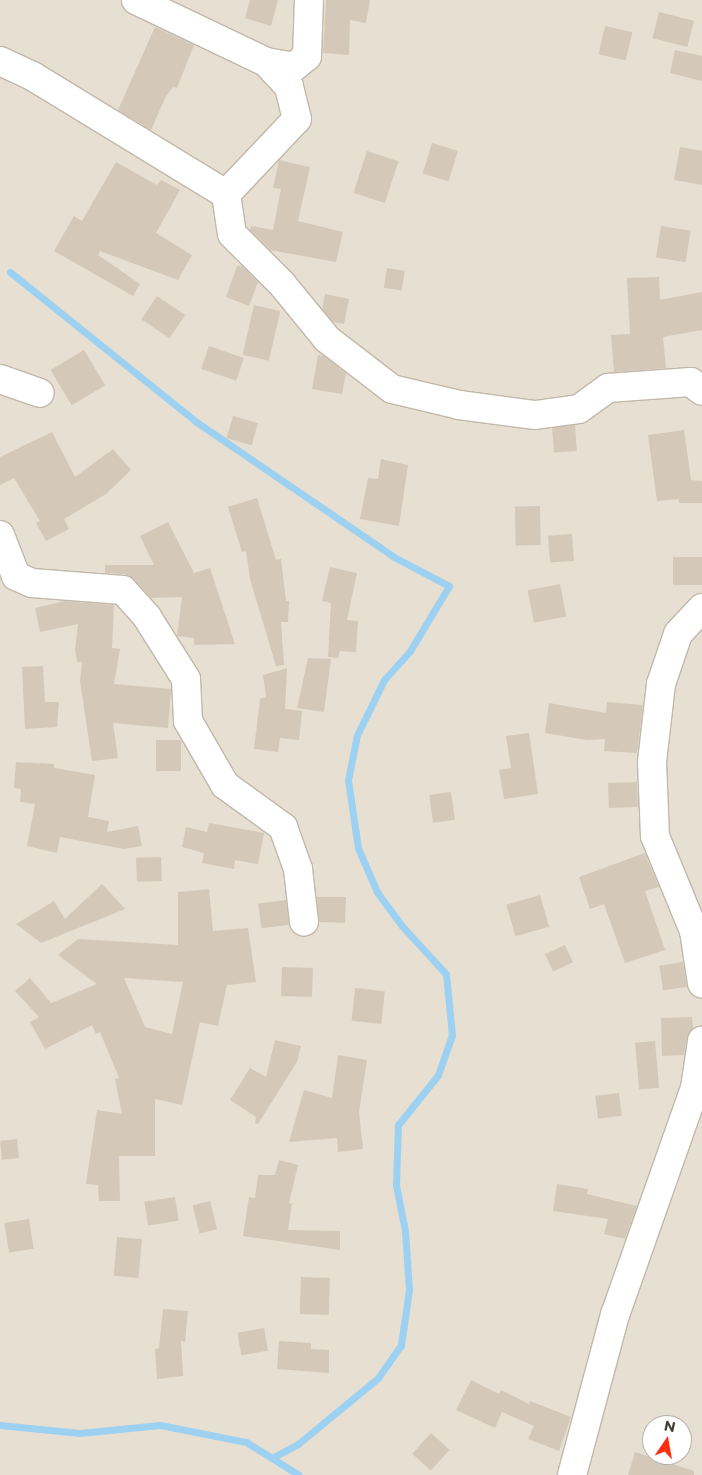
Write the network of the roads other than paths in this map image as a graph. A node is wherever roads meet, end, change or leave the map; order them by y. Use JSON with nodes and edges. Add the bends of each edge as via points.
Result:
{"nodes":[{"id":1,"x":136,"y":0,"type":"edge"},
{"id":2,"x":309,"y":0,"type":"edge"},
{"id":3,"x":0,"y":60,"type":"edge"},
{"id":4,"x":266,"y":62,"type":"junction"},
{"id":5,"x":226,"y":194,"type":"junction"},
{"id":6,"x":0,"y":380,"type":"edge"},
{"id":7,"x":702,"y":391,"type":"edge"},
{"id":8,"x":40,"y":393,"type":"dead end"},
{"id":9,"x":0,"y":535,"type":"edge"},
{"id":10,"x":702,"y":608,"type":"edge"},
{"id":11,"x":304,"y":922,"type":"dead end"},
{"id":12,"x":702,"y":982,"type":"edge"},
{"id":13,"x":702,"y":1041,"type":"edge"},
{"id":14,"x":572,"y":1475,"type":"edge"}],
"edges":[{"from":1,"to":4,"type":"street"},
{"from":2,"to":4,"type":"street","via":[[307,56],[294,67]]},
{"from":3,"to":5,"type":"street","via":[[34,77]]},
{"from":4,"to":5,"type":"street","via":[[289,86],[297,119]]},
{"from":5,"to":7,"type":"street","via":[[232,234],[282,284],[327,339],[392,389],[459,405],[534,415],[578,408],[608,388],[691,382]]},
{"from":6,"to":8,"type":"street"},
{"from":9,"to":11,"type":"street","via":[[16,576],[32,582],[123,590],[148,617],[186,679],[188,721],[225,785],[282,827],[298,869]]},
{"from":10,"to":12,"type":"street","via":[[678,634],[661,684],[652,762],[655,836],[694,931]]},
{"from":13,"to":14,"type":"street","via":[[695,1088],[615,1315]]}]}
